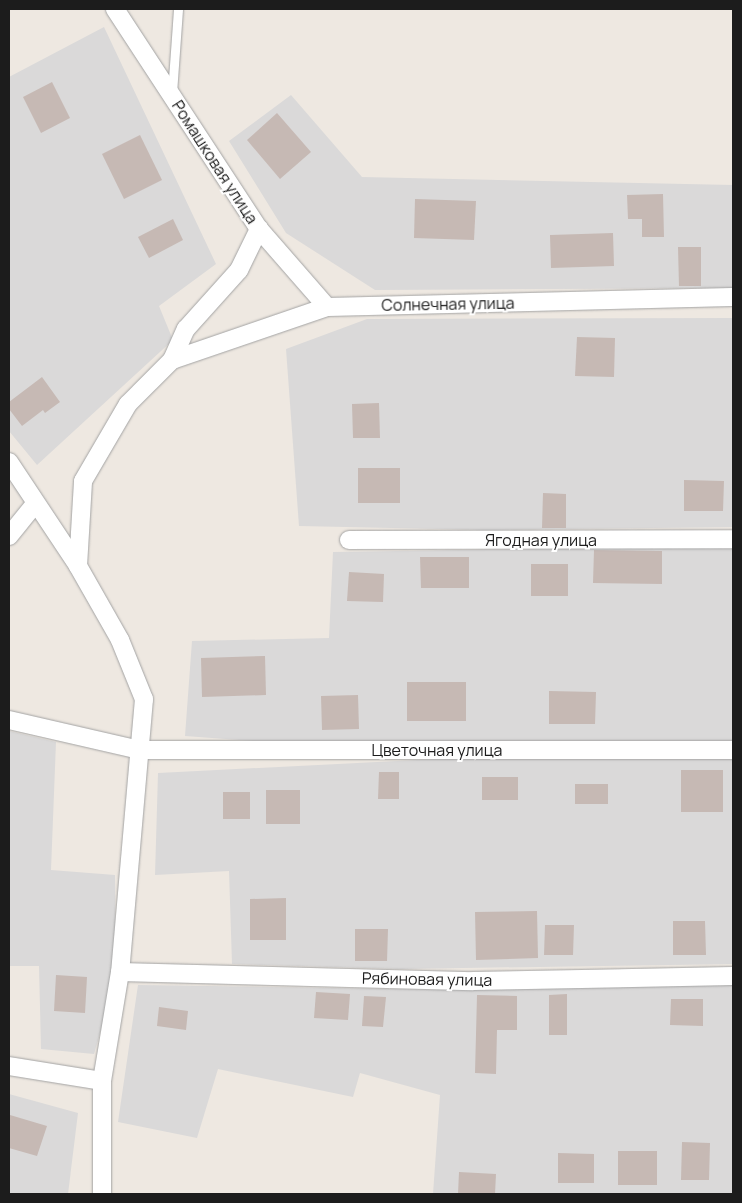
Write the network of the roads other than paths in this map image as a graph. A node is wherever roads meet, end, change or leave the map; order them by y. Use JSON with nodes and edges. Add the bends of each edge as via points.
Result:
{"nodes":[{"id":1,"x":115,"y":9,"type":"edge"},
{"id":2,"x":178,"y":9,"type":"edge"},
{"id":3,"x":172,"y":96,"type":"junction"},
{"id":4,"x":259,"y":229,"type":"junction"},
{"id":5,"x":733,"y":297,"type":"edge"},
{"id":6,"x":327,"y":307,"type":"junction"},
{"id":7,"x":172,"y":360,"type":"junction"},
{"id":8,"x":9,"y":462,"type":"edge"},
{"id":9,"x":35,"y":504,"type":"junction"},
{"id":10,"x":9,"y":536,"type":"edge"},
{"id":11,"x":733,"y":539,"type":"edge"},
{"id":12,"x":349,"y":540,"type":"dead end"},
{"id":13,"x":78,"y":566,"type":"junction"},
{"id":14,"x":9,"y":720,"type":"edge"},
{"id":15,"x":140,"y":750,"type":"junction"},
{"id":16,"x":733,"y":750,"type":"edge"},
{"id":17,"x":120,"y":972,"type":"junction"},
{"id":18,"x":733,"y":976,"type":"edge"},
{"id":19,"x":9,"y":1066,"type":"edge"},
{"id":20,"x":102,"y":1081,"type":"junction"},
{"id":21,"x":102,"y":1194,"type":"edge"}],
"edges":[{"from":1,"to":3,"type":"street","name":"Ромашковая улица"},
{"from":2,"to":3,"type":"lane"},
{"from":3,"to":4,"type":"street","name":"Ромашковая улица"},
{"from":4,"to":6,"type":"street","name":"Ромашковая улица"},
{"from":4,"to":7,"type":"street","via":[[239,270],[186,329]]},
{"from":5,"to":6,"type":"street","name":"Солнечная улица"},
{"from":6,"to":7,"type":"street","name":"Солнечная улица"},
{"from":7,"to":13,"type":"street","via":[[128,404],[83,481]]},
{"from":8,"to":9,"type":"street"},
{"from":9,"to":10,"type":"street"},
{"from":9,"to":13,"type":"street"},
{"from":11,"to":12,"type":"street","name":"Ягодная улица"},
{"from":13,"to":15,"type":"street","via":[[120,640],[144,699]]},
{"from":14,"to":15,"type":"street","name":"Цветочная улица"},
{"from":15,"to":16,"type":"street","name":"Цветочная улица"},
{"from":15,"to":17,"type":"street"},
{"from":17,"to":18,"type":"street","name":"Рябиновая улица","via":[[473,981]]},
{"from":17,"to":20,"type":"street"},
{"from":19,"to":20,"type":"street"},
{"from":20,"to":21,"type":"street"}]}
